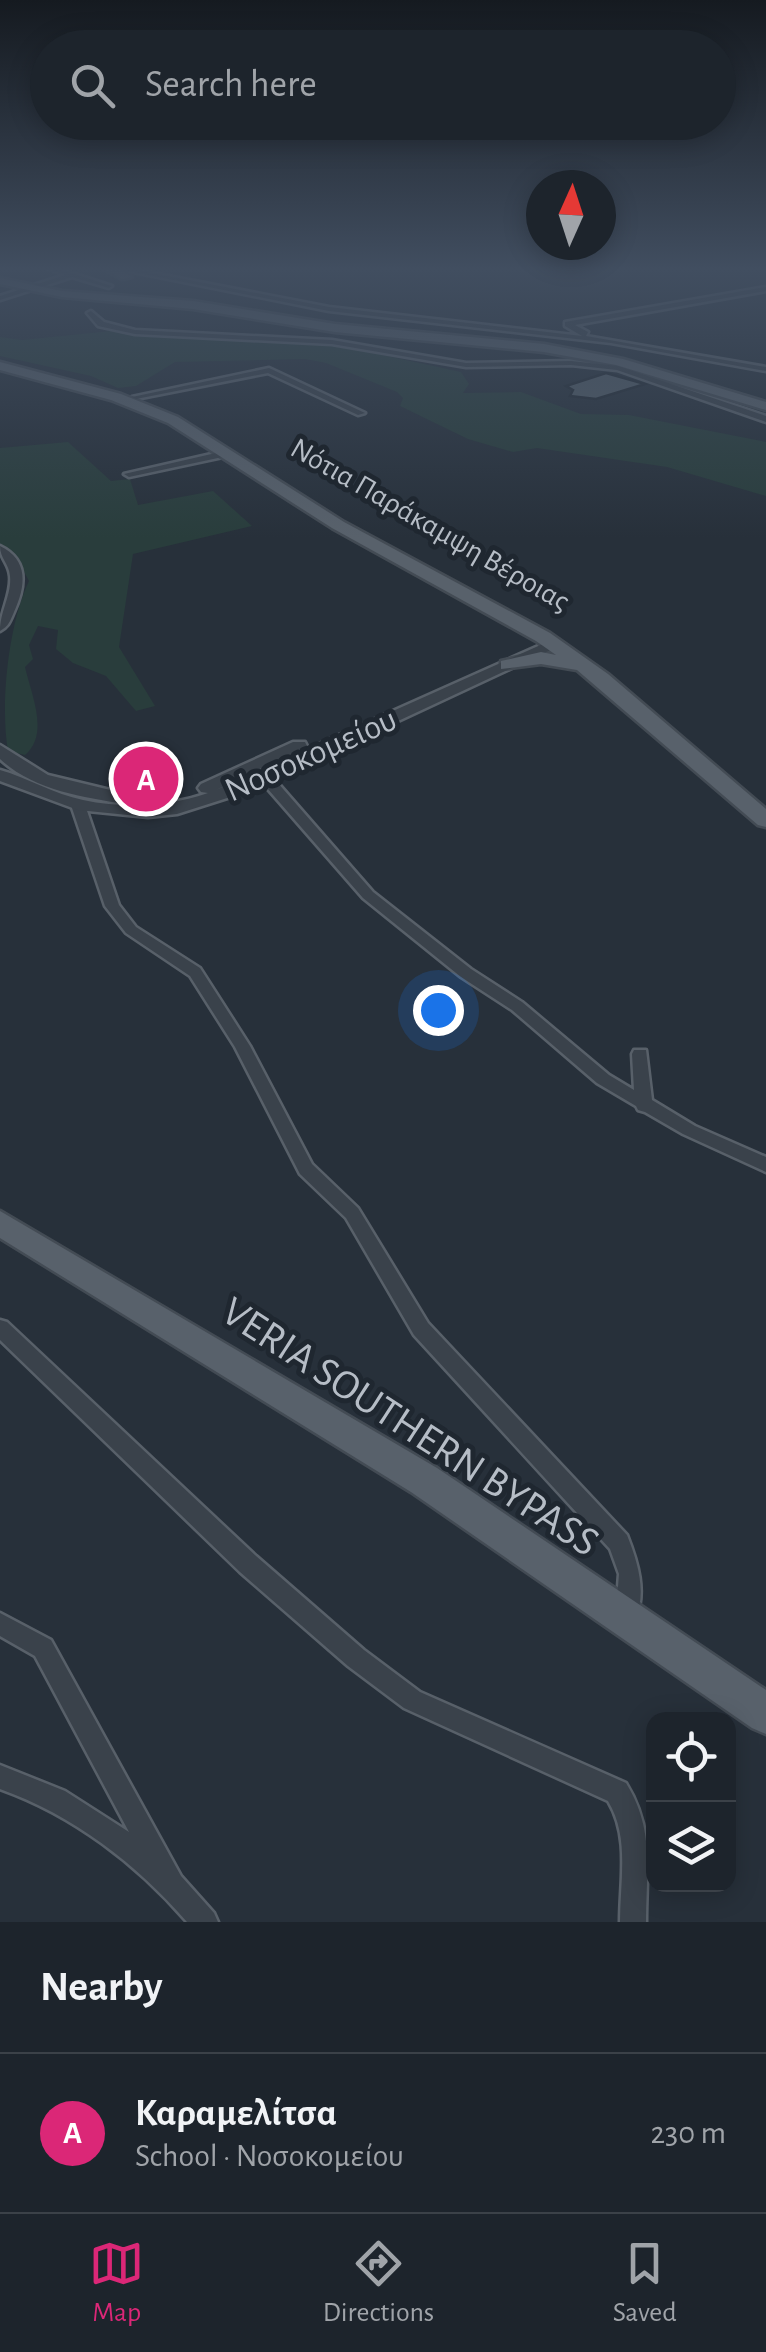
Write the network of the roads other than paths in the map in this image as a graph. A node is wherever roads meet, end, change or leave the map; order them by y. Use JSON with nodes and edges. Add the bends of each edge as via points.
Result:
{"nodes":[{"id":1,"x":429,"y":359,"type":"edge"},
{"id":2,"x":601,"y":359,"type":"edge"},
{"id":3,"x":710,"y":359,"type":"edge"},
{"id":4,"x":0,"y":362,"type":"edge"},
{"id":5,"x":766,"y":368,"type":"edge"},
{"id":6,"x":136,"y":397,"type":"junction"},
{"id":7,"x":766,"y":404,"type":"edge"},
{"id":8,"x":361,"y":413,"type":"dead end"},
{"id":9,"x":766,"y":419,"type":"edge"},
{"id":10,"x":229,"y":453,"type":"junction"},
{"id":11,"x":129,"y":474,"type":"dead end"},
{"id":12,"x":0,"y":550,"type":"edge"},
{"id":13,"x":500,"y":612,"type":"junction"},
{"id":14,"x":0,"y":627,"type":"edge"},
{"id":15,"x":554,"y":639,"type":"junction"},
{"id":16,"x":500,"y":662,"type":"junction"},
{"id":17,"x":584,"y":666,"type":"junction"},
{"id":18,"x":0,"y":750,"type":"edge"},
{"id":19,"x":0,"y":776,"type":"edge"},
{"id":20,"x":265,"y":777,"type":"junction"},
{"id":21,"x":733,"y":788,"type":"junction"},
{"id":22,"x":78,"y":805,"type":"junction"},
{"id":23,"x":766,"y":820,"type":"edge"},
{"id":24,"x":640,"y":1054,"type":"dead end"},
{"id":25,"x":644,"y":1106,"type":"junction"},
{"id":26,"x":765,"y":1163,"type":"edge"},
{"id":27,"x":0,"y":1224,"type":"edge"},
{"id":28,"x":0,"y":1328,"type":"edge"},
{"id":29,"x":626,"y":1622,"type":"junction"},
{"id":30,"x":2,"y":1624,"type":"edge"},
{"id":31,"x":766,"y":1714,"type":"edge"},
{"id":32,"x":0,"y":1777,"type":"edge"},
{"id":33,"x":171,"y":1885,"type":"junction"},
{"id":34,"x":205,"y":1922,"type":"edge"},
{"id":35,"x":633,"y":1922,"type":"edge"}],
"edges":[{"from":1,"to":9,"type":"street","via":[[618,368]]},
{"from":2,"to":7,"type":"main road"},
{"from":3,"to":5,"type":"street"},
{"from":4,"to":6,"type":"main road","name":"Νότια Παράκαμψη Βέροιας"},
{"from":4,"to":10,"type":"main road","name":"Νότια Παράκαμψη Βέροιας","via":[[140,405]]},
{"from":6,"to":8,"type":"street","via":[[270,370]]},
{"from":6,"to":15,"type":"main road","name":"Νότια Παράκαμψη Βέροιας","via":[[188,418]]},
{"from":10,"to":11,"type":"street"},
{"from":10,"to":13,"type":"main road","name":"Νότια Παράκαμψη Βέροιας","via":[[338,525]]},
{"from":12,"to":14,"type":"street","via":[[20,582]]},
{"from":13,"to":15,"type":"main road","name":"Νότια Παράκαμψη Βέροιας"},
{"from":13,"to":16,"type":"main road","via":[[515,636]]},
{"from":15,"to":16,"type":"street","name":"Νοσοκομείου"},
{"from":15,"to":17,"type":"main road","name":"Νότια Παράκαμψη Βέροιας"},
{"from":15,"to":21,"type":"main road","name":"Νότια Παράκαμψη Βέροιας","via":[[666,710]]},
{"from":16,"to":17,"type":"main road","via":[[541,658]]},
{"from":16,"to":18,"type":"street","name":"Νοσοκομείου","via":[[176,797],[89,792],[20,768]]},
{"from":16,"to":20,"type":"street","name":"Νοσοκομείου"},
{"from":17,"to":21,"type":"main road","name":"Νότια Παράκαμψη Βέροιας"},
{"from":19,"to":22,"type":"street","name":"Νοσοκομείου"},
{"from":20,"to":22,"type":"street","name":"Νοσοκομείου","via":[[177,808]]},
{"from":20,"to":25,"type":"street","via":[[368,894]]},
{"from":21,"to":23,"type":"main road","name":"Νότια Παράκαμψη Βέροιας"},
{"from":22,"to":29,"type":"street","via":[[112,906],[130,930],[195,972],[306,1169],[352,1214],[421,1329],[620,1543],[630,1574]]},
{"from":24,"to":25,"type":"street"},
{"from":25,"to":26,"type":"street"},
{"from":27,"to":29,"type":"main road","name":"VERIA SOUTHERN BYPASS","via":[[424,1480]]},
{"from":28,"to":35,"type":"street","via":[[356,1658],[412,1700],[617,1792],[632,1812],[637,1839]]},
{"from":29,"to":31,"type":"main road","name":"VERIA SOUTHERN BYPASS"},
{"from":30,"to":33,"type":"street","via":[[43,1648]]},
{"from":32,"to":33,"type":"street","via":[[78,1809]]},
{"from":33,"to":34,"type":"street"}]}
